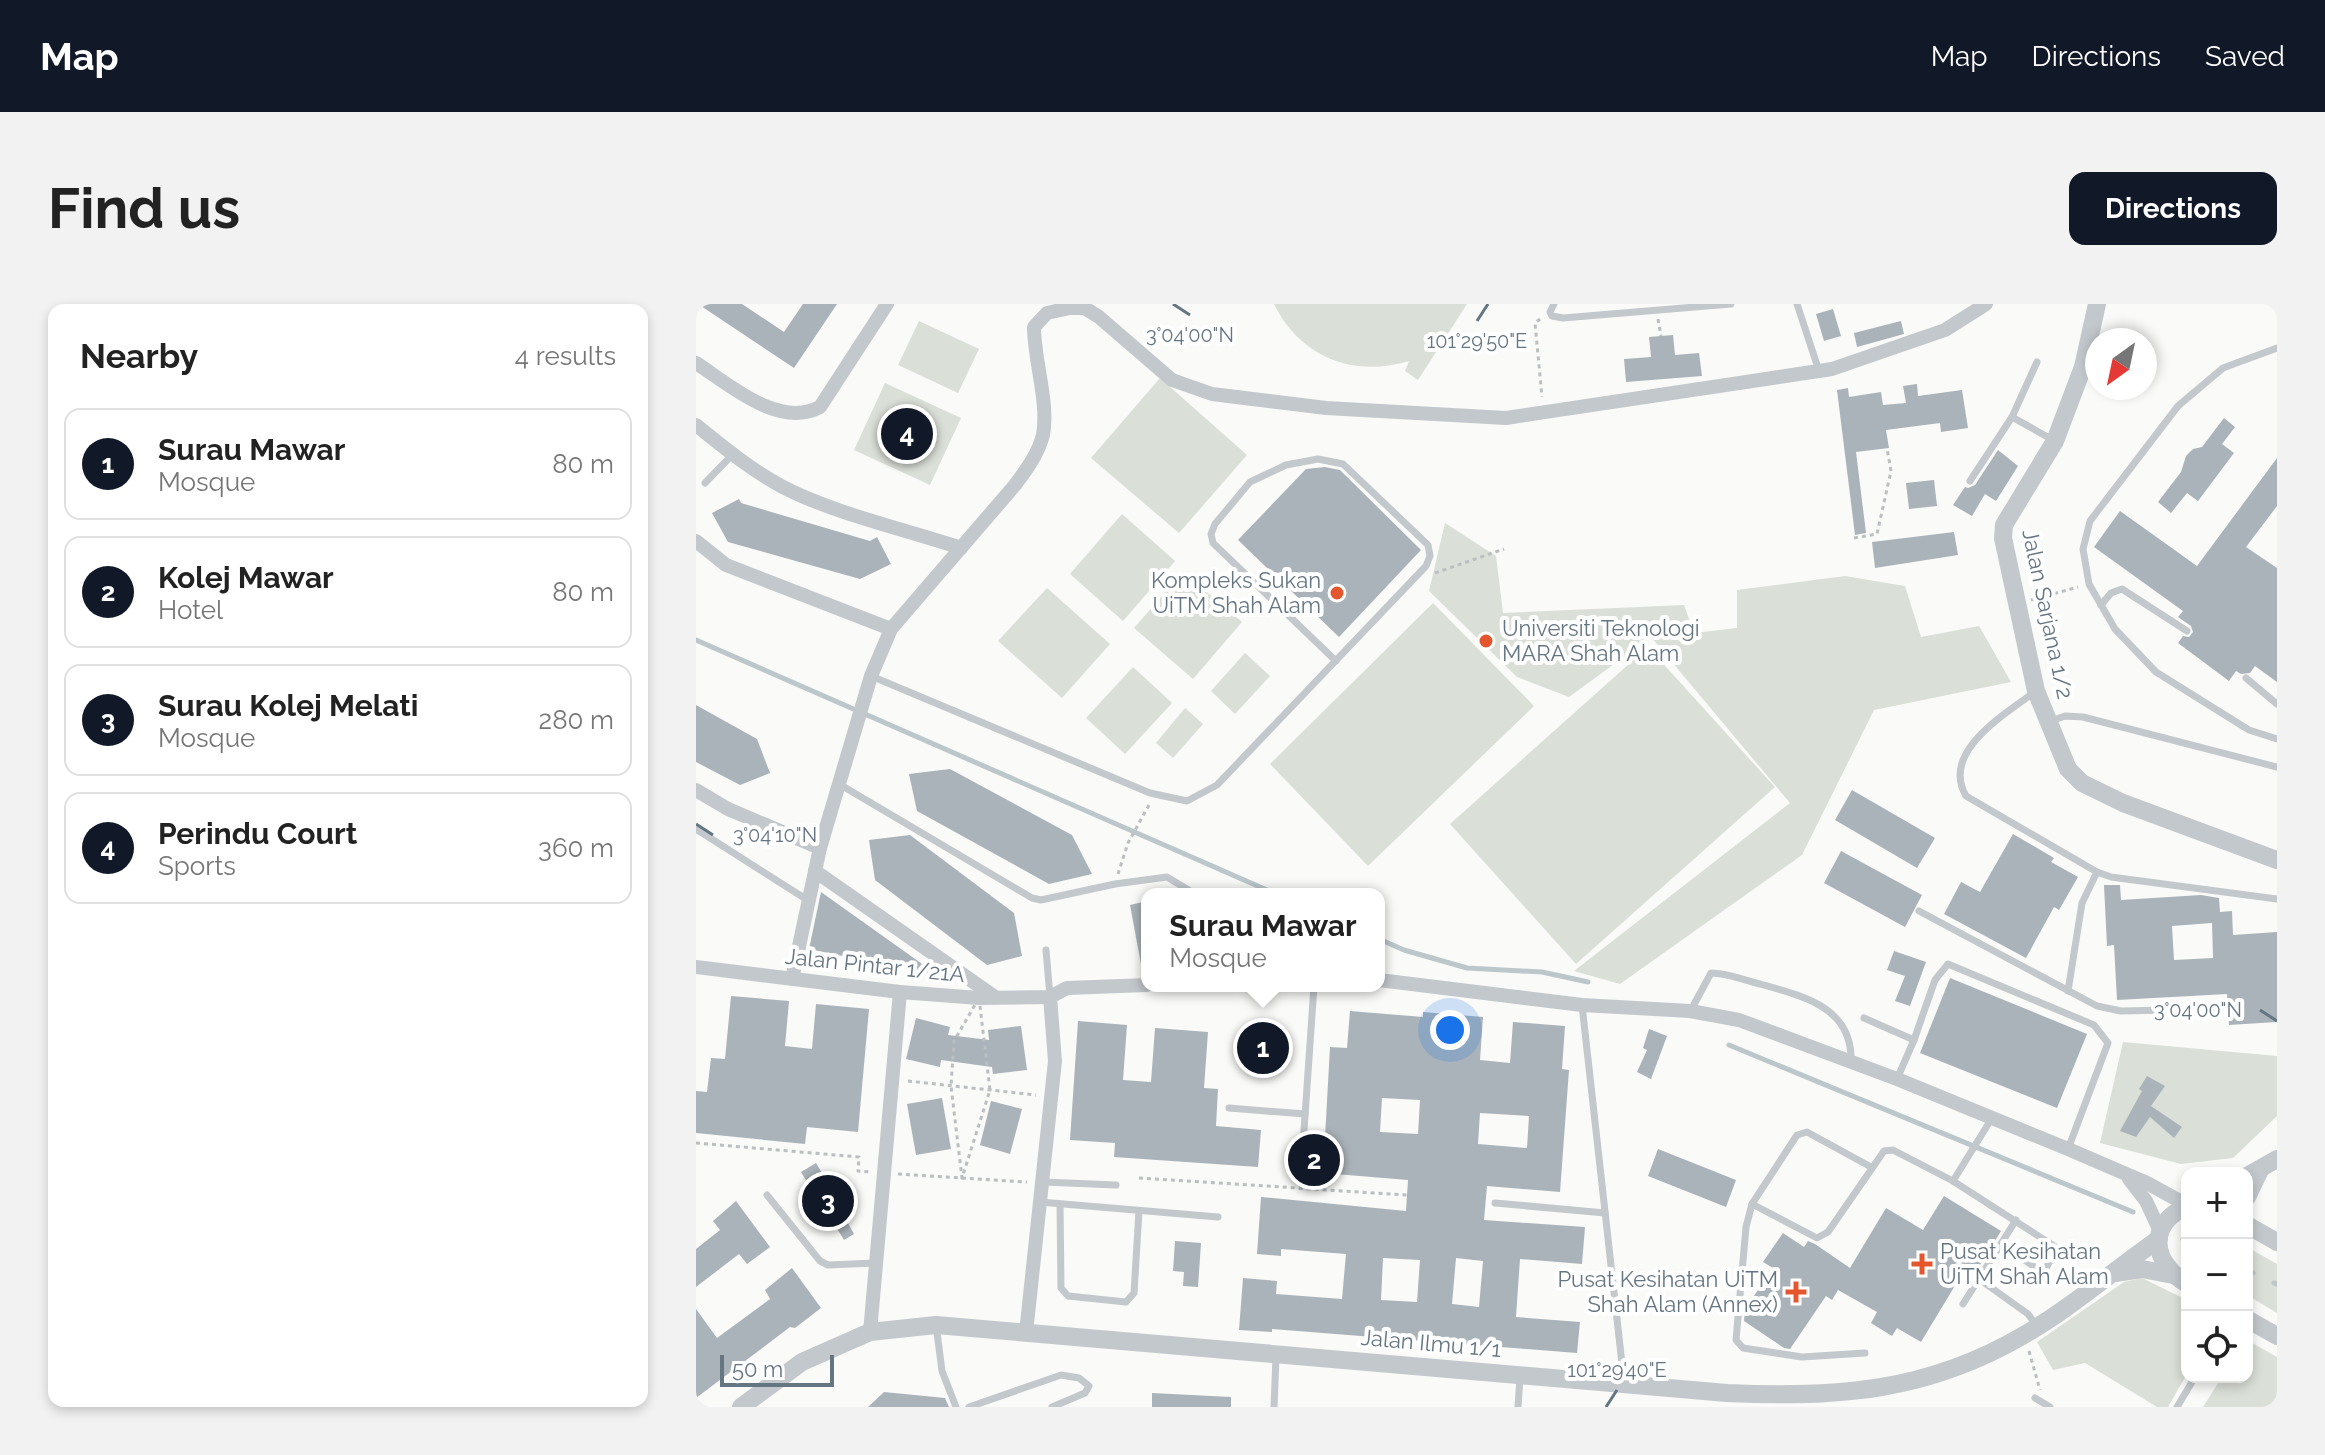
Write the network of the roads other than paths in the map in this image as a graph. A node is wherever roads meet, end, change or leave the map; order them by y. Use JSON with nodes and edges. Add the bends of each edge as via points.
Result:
{"nodes":[{"id":1,"x":887,"y":304,"type":"edge"},
{"id":2,"x":1731,"y":304,"type":"edge"},
{"id":3,"x":1797,"y":304,"type":"edge"},
{"id":4,"x":1986,"y":304,"type":"edge"},
{"id":5,"x":2097,"y":304,"type":"edge"},
{"id":6,"x":1552,"y":307,"type":"edge"},
{"id":7,"x":2277,"y":348,"type":"edge"},
{"id":8,"x":2037,"y":362,"type":"dead end"},
{"id":9,"x":696,"y":363,"type":"edge"},
{"id":10,"x":1819,"y":371,"type":"junction"},
{"id":11,"x":2012,"y":417,"type":"junction"},
{"id":12,"x":696,"y":425,"type":"edge"},
{"id":13,"x":2055,"y":441,"type":"junction"},
{"id":14,"x":732,"y":455,"type":"junction"},
{"id":15,"x":1970,"y":481,"type":"dead end"},
{"id":16,"x":705,"y":483,"type":"dead end"},
{"id":17,"x":696,"y":541,"type":"edge"},
{"id":18,"x":961,"y":548,"type":"junction"},
{"id":19,"x":2101,"y":605,"type":"junction"},
{"id":20,"x":891,"y":629,"type":"junction"},
{"id":21,"x":2187,"y":631,"type":"dead end"},
{"id":22,"x":1336,"y":661,"type":"junction"},
{"id":23,"x":2246,"y":678,"type":"dead end"},
{"id":24,"x":869,"y":683,"type":"junction"},
{"id":25,"x":2036,"y":691,"type":"junction"},
{"id":26,"x":2277,"y":704,"type":"edge"},
{"id":27,"x":2049,"y":722,"type":"junction"},
{"id":28,"x":2277,"y":739,"type":"edge"},
{"id":29,"x":2277,"y":767,"type":"edge"},
{"id":30,"x":839,"y":784,"type":"junction"},
{"id":31,"x":696,"y":790,"type":"edge"},
{"id":32,"x":696,"y":829,"type":"edge"},
{"id":33,"x":820,"y":848,"type":"junction"},
{"id":34,"x":2277,"y":860,"type":"edge"},
{"id":35,"x":815,"y":871,"type":"junction"},
{"id":36,"x":2097,"y":872,"type":"junction"},
{"id":37,"x":1185,"y":888,"type":"edge"},
{"id":38,"x":2277,"y":899,"type":"edge"},
{"id":39,"x":809,"y":901,"type":"junction"},
{"id":40,"x":1919,"y":911,"type":"dead end"},
{"id":41,"x":1046,"y":950,"type":"dead end"},
{"id":42,"x":696,"y":967,"type":"edge"},
{"id":43,"x":792,"y":979,"type":"junction"},
{"id":44,"x":1385,"y":981,"type":"edge"},
{"id":45,"x":1141,"y":985,"type":"edge"},
{"id":46,"x":2068,"y":991,"type":"junction"},
{"id":47,"x":900,"y":992,"type":"junction"},
{"id":48,"x":1314,"y":992,"type":"edge"},
{"id":49,"x":1050,"y":997,"type":"junction"},
{"id":50,"x":996,"y":998,"type":"junction"},
{"id":51,"x":1582,"y":1005,"type":"junction"},
{"id":52,"x":2219,"y":1009,"type":"dead end"},
{"id":53,"x":1690,"y":1011,"type":"junction"},
{"id":54,"x":1864,"y":1018,"type":"dead end"},
{"id":55,"x":1914,"y":1040,"type":"junction"},
{"id":56,"x":1851,"y":1062,"type":"junction"},
{"id":57,"x":1897,"y":1079,"type":"junction"},
{"id":58,"x":1229,"y":1108,"type":"dead end"},
{"id":59,"x":1305,"y":1114,"type":"junction"},
{"id":60,"x":1992,"y":1118,"type":"junction"},
{"id":61,"x":2068,"y":1149,"type":"junction"},
{"id":62,"x":1302,"y":1159,"type":"dead end"},
{"id":63,"x":2277,"y":1159,"type":"edge"},
{"id":64,"x":1871,"y":1167,"type":"junction"},
{"id":65,"x":2254,"y":1173,"type":"edge"},
{"id":66,"x":2122,"y":1174,"type":"junction"},
{"id":67,"x":1953,"y":1181,"type":"junction"},
{"id":68,"x":1042,"y":1182,"type":"junction"},
{"id":69,"x":1116,"y":1185,"type":"dead end"},
{"id":70,"x":767,"y":1195,"type":"dead end"},
{"id":71,"x":1040,"y":1202,"type":"junction"},
{"id":72,"x":2181,"y":1202,"type":"edge"},
{"id":73,"x":1495,"y":1203,"type":"dead end"},
{"id":74,"x":1060,"y":1204,"type":"junction"},
{"id":75,"x":1752,"y":1204,"type":"junction"},
{"id":76,"x":2181,"y":1208,"type":"edge"},
{"id":77,"x":1139,"y":1211,"type":"junction"},
{"id":78,"x":1605,"y":1213,"type":"junction"},
{"id":79,"x":1218,"y":1217,"type":"dead end"},
{"id":80,"x":2016,"y":1220,"type":"junction"},
{"id":81,"x":2253,"y":1226,"type":"edge"},
{"id":82,"x":2159,"y":1235,"type":"junction"},
{"id":83,"x":2277,"y":1242,"type":"edge"},
{"id":84,"x":2001,"y":1244,"type":"junction"},
{"id":85,"x":877,"y":1263,"type":"junction"},
{"id":86,"x":2109,"y":1275,"type":"junction"},
{"id":87,"x":1979,"y":1279,"type":"junction"},
{"id":88,"x":2180,"y":1280,"type":"edge"},
{"id":89,"x":1963,"y":1304,"type":"dead end"},
{"id":90,"x":2253,"y":1324,"type":"edge"},
{"id":91,"x":936,"y":1325,"type":"junction"},
{"id":92,"x":2031,"y":1331,"type":"junction"},
{"id":93,"x":870,"y":1332,"type":"junction"},
{"id":94,"x":1026,"y":1333,"type":"junction"},
{"id":95,"x":2277,"y":1336,"type":"edge"},
{"id":96,"x":1865,"y":1353,"type":"dead end"},
{"id":97,"x":1276,"y":1354,"type":"junction"},
{"id":98,"x":1521,"y":1374,"type":"junction"},
{"id":99,"x":2191,"y":1383,"type":"edge"},
{"id":100,"x":1624,"y":1384,"type":"junction"},
{"id":101,"x":2038,"y":1396,"type":"road end"},
{"id":102,"x":741,"y":1407,"type":"edge"},
{"id":103,"x":956,"y":1407,"type":"edge"},
{"id":104,"x":969,"y":1407,"type":"edge"},
{"id":105,"x":1052,"y":1407,"type":"edge"},
{"id":106,"x":1274,"y":1407,"type":"edge"},
{"id":107,"x":1518,"y":1407,"type":"edge"},
{"id":108,"x":2050,"y":1407,"type":"edge"},
{"id":109,"x":2177,"y":1407,"type":"edge"}],
"edges":[{"from":1,"to":9,"type":"street","via":[[820,407],[806,415],[753,399]]},
{"from":2,"to":6,"type":"lane","via":[[1556,318]]},
{"from":3,"to":10,"type":"lane"},
{"from":4,"to":10,"type":"street","via":[[1945,330]]},
{"from":5,"to":13,"type":"street","name":"Jalan Sarjana 1/2","via":[[2083,367]]},
{"from":7,"to":19,"type":"lane","via":[[2223,368],[2178,406],[2090,521],[2083,549],[2089,584]]},
{"from":8,"to":11,"type":"lane"},
{"from":10,"to":18,"type":"street","via":[[1506,418],[1326,408],[1212,394],[1172,380],[1085,308],[1070,308],[1047,313],[1034,327],[1043,433],[1034,459]]},
{"from":11,"to":13,"type":"lane"},
{"from":11,"to":15,"type":"lane"},
{"from":12,"to":14,"type":"street"},
{"from":13,"to":25,"type":"street","name":"Jalan Sarjana 1/2","via":[[2004,525],[2003,538]]},
{"from":14,"to":16,"type":"lane"},
{"from":14,"to":18,"type":"street","via":[[819,503]]},
{"from":17,"to":20,"type":"street","via":[[726,565]]},
{"from":18,"to":20,"type":"street"},
{"from":19,"to":21,"type":"lane","via":[[2122,589]]},
{"from":19,"to":28,"type":"lane","via":[[2115,629],[2156,672],[2249,730]]},
{"from":20,"to":24,"type":"street"},
{"from":22,"to":22,"type":"lane","via":[[1213,543],[1211,534],[1250,482],[1286,465],[1318,459],[1343,464],[1428,545],[1430,556]]},
{"from":22,"to":24,"type":"lane","via":[[1217,785],[1187,801],[1150,793]]},
{"from":23,"to":26,"type":"lane"},
{"from":24,"to":30,"type":"street"},
{"from":25,"to":27,"type":"street","name":"Jalan Sarjana 1/2"},
{"from":25,"to":36,"type":"lane","via":[[1968,750],[1961,763],[1960,786],[1975,802]]},
{"from":27,"to":29,"type":"lane","via":[[2083,717]]},
{"from":27,"to":34,"type":"street","name":"Jalan Sarjana 1/2","via":[[2068,769],[2082,783]]},
{"from":30,"to":33,"type":"street"},
{"from":30,"to":37,"type":"lane","via":[[1032,898],[1167,877]]},
{"from":31,"to":33,"type":"street"},
{"from":32,"to":39,"type":"lane"},
{"from":33,"to":35,"type":"street"},
{"from":35,"to":39,"type":"street"},
{"from":35,"to":50,"type":"street"},
{"from":36,"to":38,"type":"lane"},
{"from":36,"to":46,"type":"lane","via":[[2082,903]]},
{"from":39,"to":43,"type":"street"},
{"from":40,"to":46,"type":"lane"},
{"from":41,"to":49,"type":"lane"},
{"from":42,"to":43,"type":"street","name":"Jalan Pintar 1/21A"},
{"from":43,"to":47,"type":"street","name":"Jalan Pintar 1/21A"},
{"from":44,"to":51,"type":"street"},
{"from":45,"to":49,"type":"street","name":"Jalan Pintar 1/21A","via":[[1067,988]]},
{"from":46,"to":52,"type":"lane","via":[[2121,1011]]},
{"from":47,"to":50,"type":"street","name":"Jalan Pintar 1/21A"},
{"from":47,"to":85,"type":"street"},
{"from":48,"to":59,"type":"lane"},
{"from":49,"to":50,"type":"street","name":"Jalan Pintar 1/21A"},
{"from":49,"to":68,"type":"street","via":[[1055,1061]]},
{"from":51,"to":53,"type":"street"},
{"from":51,"to":78,"type":"lane"},
{"from":53,"to":56,"type":"street","via":[[1762,1027]]},
{"from":53,"to":56,"type":"lane","via":[[1711,973],[1789,992],[1834,1015],[1851,1048]]},
{"from":54,"to":55,"type":"lane"},
{"from":55,"to":57,"type":"lane"},
{"from":55,"to":61,"type":"lane","via":[[1935,980],[1948,964],[2094,1025],[2108,1043]]},
{"from":56,"to":57,"type":"street"},
{"from":57,"to":60,"type":"street"},
{"from":58,"to":59,"type":"lane"},
{"from":59,"to":62,"type":"lane"},
{"from":60,"to":61,"type":"street"},
{"from":60,"to":67,"type":"lane"},
{"from":61,"to":66,"type":"street"},
{"from":63,"to":65,"type":"street"},
{"from":64,"to":67,"type":"lane","via":[[1884,1151],[1893,1150]]},
{"from":64,"to":75,"type":"lane","via":[[1817,1238]]},
{"from":64,"to":75,"type":"lane","via":[[1802,1132]]},
{"from":66,"to":72,"type":"street"},
{"from":66,"to":82,"type":"street","via":[[2136,1185]]},
{"from":67,"to":80,"type":"lane"},
{"from":68,"to":69,"type":"lane"},
{"from":68,"to":71,"type":"street"},
{"from":70,"to":85,"type":"lane","via":[[820,1261]]},
{"from":71,"to":74,"type":"lane"},
{"from":71,"to":94,"type":"street"},
{"from":73,"to":78,"type":"lane"},
{"from":74,"to":77,"type":"lane"},
{"from":74,"to":77,"type":"lane","via":[[1063,1293],[1126,1302],[1134,1293]]},
{"from":75,"to":96,"type":"lane","via":[[1739,1345],[1802,1357]]},
{"from":76,"to":82,"type":"street","name":"Jalan Ilmu 1/1"},
{"from":77,"to":79,"type":"lane"},
{"from":78,"to":100,"type":"lane"},
{"from":80,"to":84,"type":"lane"},
{"from":80,"to":84,"type":"lane","via":[[2057,1248],[2045,1270]]},
{"from":81,"to":83,"type":"street"},
{"from":82,"to":86,"type":"street","name":"Jalan Ilmu 1/1"},
{"from":82,"to":88,"type":"street","via":[[2162,1262]]},
{"from":84,"to":87,"type":"lane"},
{"from":85,"to":93,"type":"street"},
{"from":86,"to":88,"type":"street","name":"Jalan Ilmu 1/1","via":[[2142,1269]]},
{"from":86,"to":92,"type":"street","name":"Jalan Ilmu 1/1"},
{"from":87,"to":89,"type":"lane"},
{"from":87,"to":92,"type":"lane","via":[[2028,1314]]},
{"from":90,"to":95,"type":"street"},
{"from":91,"to":93,"type":"street","name":"Jalan Ilmu 1/1"},
{"from":91,"to":94,"type":"street","name":"Jalan Ilmu 1/1"},
{"from":91,"to":103,"type":"lane","via":[[942,1371]]},
{"from":92,"to":100,"type":"street","name":"Jalan Ilmu 1/1","via":[[1942,1373],[1883,1388],[1777,1395]]},
{"from":93,"to":102,"type":"street","name":"Jalan Ilmu 1/1","via":[[802,1362]]},
{"from":94,"to":97,"type":"street","name":"Jalan Ilmu 1/1"},
{"from":97,"to":98,"type":"street","name":"Jalan Ilmu 1/1"},
{"from":97,"to":106,"type":"lane"},
{"from":98,"to":100,"type":"street","name":"Jalan Ilmu 1/1"},
{"from":98,"to":107,"type":"lane"},
{"from":99,"to":109,"type":"lane"},
{"from":101,"to":108,"type":"lane"},
{"from":104,"to":105,"type":"lane","via":[[1061,1375],[1089,1386],[1085,1393]]}]}
